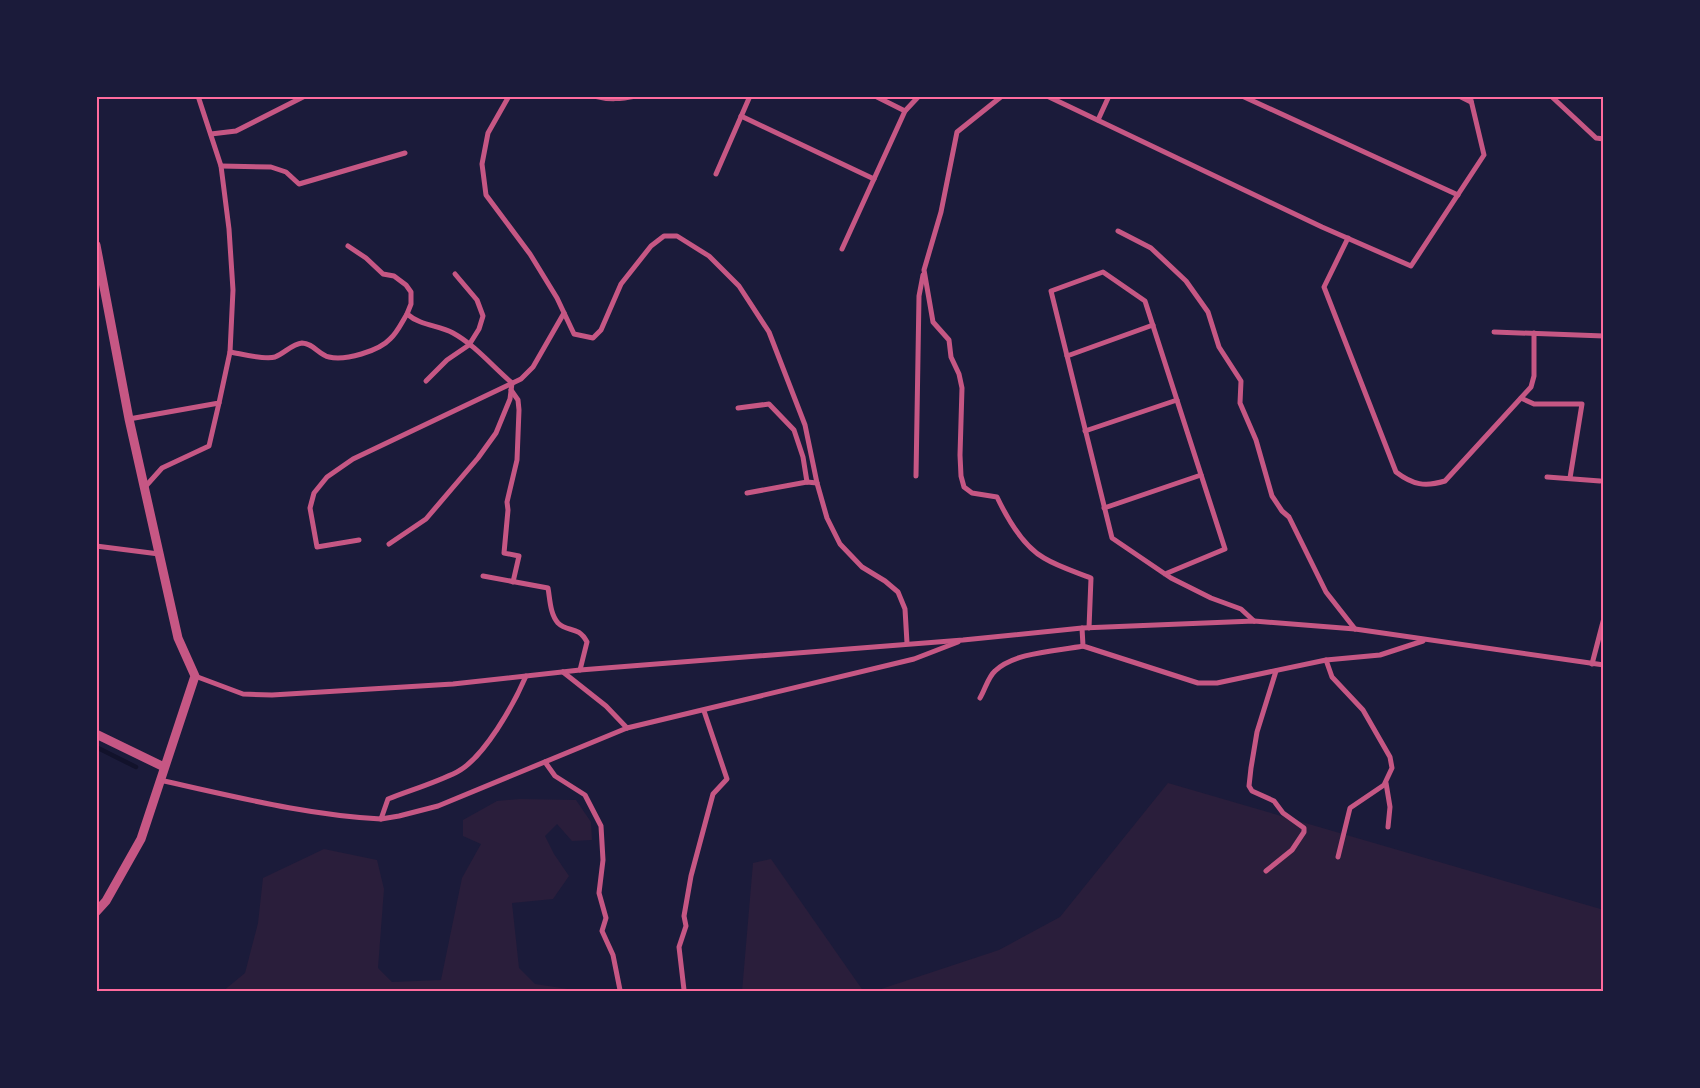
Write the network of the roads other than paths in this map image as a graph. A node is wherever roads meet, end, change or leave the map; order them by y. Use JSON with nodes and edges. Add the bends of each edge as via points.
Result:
{"nodes":[{"id":1,"x":198,"y":96,"type":"edge"},
{"id":2,"x":305,"y":96,"type":"edge"},
{"id":3,"x":510,"y":96,"type":"edge"},
{"id":4,"x":594,"y":96,"type":"edge"},
{"id":5,"x":636,"y":96,"type":"edge"},
{"id":6,"x":750,"y":96,"type":"edge"},
{"id":7,"x":875,"y":96,"type":"edge"},
{"id":8,"x":919,"y":96,"type":"edge"},
{"id":9,"x":1002,"y":96,"type":"edge"},
{"id":10,"x":1047,"y":96,"type":"edge"},
{"id":11,"x":1109,"y":96,"type":"edge"},
{"id":12,"x":1242,"y":96,"type":"edge"},
{"id":13,"x":1459,"y":96,"type":"edge"},
{"id":14,"x":1551,"y":96,"type":"edge"},
{"id":15,"x":1471,"y":99,"type":"edge"},
{"id":16,"x":906,"y":111,"type":"junction"},
{"id":17,"x":741,"y":116,"type":"junction"},
{"id":18,"x":1098,"y":120,"type":"junction"},
{"id":19,"x":211,"y":134,"type":"junction"},
{"id":20,"x":1604,"y":139,"type":"edge"},
{"id":21,"x":406,"y":153,"type":"dead end"},
{"id":22,"x":222,"y":166,"type":"junction"},
{"id":23,"x":716,"y":174,"type":"dead end"},
{"id":24,"x":874,"y":179,"type":"junction"},
{"id":25,"x":1458,"y":195,"type":"junction"},
{"id":26,"x":1118,"y":231,"type":"dead end"},
{"id":27,"x":1348,"y":238,"type":"junction"},
{"id":28,"x":96,"y":245,"type":"edge"},
{"id":29,"x":348,"y":246,"type":"dead end"},
{"id":30,"x":842,"y":249,"type":"dead end"},
{"id":31,"x":924,"y":270,"type":"junction"},
{"id":32,"x":455,"y":274,"type":"dead end"},
{"id":33,"x":1604,"y":308,"type":"edge"},
{"id":34,"x":1604,"y":312,"type":"edge"},
{"id":35,"x":564,"y":313,"type":"junction"},
{"id":36,"x":408,"y":314,"type":"junction"},
{"id":37,"x":1153,"y":325,"type":"junction"},
{"id":38,"x":1494,"y":332,"type":"dead end"},
{"id":39,"x":1534,"y":333,"type":"junction"},
{"id":40,"x":1604,"y":336,"type":"edge"},
{"id":41,"x":469,"y":345,"type":"junction"},
{"id":42,"x":230,"y":352,"type":"junction"},
{"id":43,"x":1066,"y":356,"type":"junction"},
{"id":44,"x":426,"y":381,"type":"dead end"},
{"id":45,"x":512,"y":383,"type":"junction"},
{"id":46,"x":511,"y":390,"type":"junction"},
{"id":47,"x":1521,"y":398,"type":"junction"},
{"id":48,"x":1177,"y":400,"type":"junction"},
{"id":49,"x":219,"y":403,"type":"junction"},
{"id":50,"x":738,"y":408,"type":"dead end"},
{"id":51,"x":129,"y":419,"type":"junction"},
{"id":52,"x":1085,"y":431,"type":"junction"},
{"id":53,"x":1201,"y":475,"type":"junction"},
{"id":54,"x":916,"y":476,"type":"dead end"},
{"id":55,"x":1547,"y":477,"type":"dead end"},
{"id":56,"x":1570,"y":478,"type":"junction"},
{"id":57,"x":1600,"y":480,"type":"dead end"},
{"id":58,"x":807,"y":482,"type":"junction"},
{"id":59,"x":817,"y":483,"type":"junction"},
{"id":60,"x":145,"y":488,"type":"junction"},
{"id":61,"x":747,"y":493,"type":"dead end"},
{"id":62,"x":1104,"y":508,"type":"junction"},
{"id":63,"x":359,"y":540,"type":"dead end"},
{"id":64,"x":390,"y":544,"type":"dead end"},
{"id":65,"x":96,"y":546,"type":"edge"},
{"id":66,"x":160,"y":554,"type":"junction"},
{"id":67,"x":1165,"y":574,"type":"junction"},
{"id":68,"x":483,"y":576,"type":"dead end"},
{"id":69,"x":513,"y":582,"type":"junction"},
{"id":70,"x":1604,"y":618,"type":"edge"},
{"id":71,"x":1254,"y":622,"type":"junction"},
{"id":72,"x":1082,"y":628,"type":"junction"},
{"id":73,"x":1089,"y":628,"type":"junction"},
{"id":74,"x":1355,"y":629,"type":"junction"},
{"id":75,"x":963,"y":640,"type":"junction"},
{"id":76,"x":1426,"y":640,"type":"junction"},
{"id":77,"x":907,"y":644,"type":"junction"},
{"id":78,"x":1084,"y":646,"type":"junction"},
{"id":79,"x":1326,"y":660,"type":"junction"},
{"id":80,"x":1592,"y":664,"type":"junction"},
{"id":81,"x":1604,"y":665,"type":"edge"},
{"id":82,"x":580,"y":670,"type":"junction"},
{"id":83,"x":1276,"y":671,"type":"junction"},
{"id":84,"x":563,"y":672,"type":"junction"},
{"id":85,"x":195,"y":676,"type":"junction"},
{"id":86,"x":526,"y":676,"type":"junction"},
{"id":87,"x":980,"y":698,"type":"dead end"},
{"id":88,"x":704,"y":711,"type":"junction"},
{"id":89,"x":627,"y":728,"type":"junction"},
{"id":90,"x":96,"y":734,"type":"edge"},
{"id":91,"x":546,"y":762,"type":"junction"},
{"id":92,"x":164,"y":768,"type":"junction"},
{"id":93,"x":159,"y":780,"type":"junction"},
{"id":94,"x":1386,"y":782,"type":"junction"},
{"id":95,"x":381,"y":819,"type":"junction"},
{"id":96,"x":1388,"y":827,"type":"dead end"},
{"id":97,"x":1338,"y":857,"type":"dead end"},
{"id":98,"x":1266,"y":871,"type":"dead end"},
{"id":99,"x":96,"y":912,"type":"edge"},
{"id":100,"x":620,"y":990,"type":"dead end"},
{"id":101,"x":684,"y":990,"type":"dead end"}],
"edges":[{"from":1,"to":19,"type":"street"},
{"from":2,"to":19,"type":"street","via":[[236,131]]},
{"from":3,"to":35,"type":"street","via":[[488,133],[482,164],[486,195],[530,254]]},
{"from":4,"to":5,"type":"street","via":[[620,99]]},
{"from":6,"to":17,"type":"street"},
{"from":7,"to":16,"type":"street"},
{"from":8,"to":16,"type":"street"},
{"from":9,"to":31,"type":"street","via":[[957,132],[941,212]]},
{"from":10,"to":18,"type":"street"},
{"from":11,"to":18,"type":"street"},
{"from":12,"to":25,"type":"street"},
{"from":13,"to":15,"type":"street"},
{"from":14,"to":20,"type":"street","via":[[1596,138]]},
{"from":15,"to":25,"type":"street","via":[[1484,154]]},
{"from":16,"to":24,"type":"street"},
{"from":17,"to":23,"type":"street"},
{"from":17,"to":24,"type":"street"},
{"from":18,"to":27,"type":"street"},
{"from":19,"to":22,"type":"street"},
{"from":21,"to":22,"type":"street","via":[[299,184],[286,172],[271,167]]},
{"from":22,"to":42,"type":"street","via":[[232,281]]},
{"from":24,"to":30,"type":"street"},
{"from":25,"to":27,"type":"street","via":[[1411,266]]},
{"from":26,"to":74,"type":"street","via":[[1151,248],[1186,281],[1208,312],[1219,347],[1241,381],[1240,403],[1256,440],[1272,496],[1289,517],[1326,592]]},
{"from":27,"to":47,"type":"street","via":[[1324,287],[1396,472],[1406,480],[1420,484],[1433,485],[1445,481]]},
{"from":28,"to":51,"type":"street"},
{"from":29,"to":36,"type":"street","via":[[383,274],[394,276],[406,285],[411,292]]},
{"from":31,"to":54,"type":"street","via":[[919,296]]},
{"from":31,"to":73,"type":"street","via":[[933,322],[949,340],[951,357],[962,388],[960,455],[964,487],[972,493],[997,497],[1009,521],[1043,558],[1091,578]]},
{"from":32,"to":41,"type":"street","via":[[477,300],[482,316],[479,329]]},
{"from":33,"to":34,"type":"street"},
{"from":35,"to":45,"type":"street","via":[[533,367]]},
{"from":35,"to":59,"type":"street","via":[[574,334],[593,338],[601,330],[621,284],[651,246],[664,236],[677,236],[709,256],[739,286],[769,332],[805,424]]},
{"from":36,"to":41,"type":"street","via":[[414,320],[456,334]]},
{"from":36,"to":42,"type":"street","via":[[390,339],[377,348],[348,357],[330,358],[304,343],[274,357]]},
{"from":37,"to":43,"type":"street"},
{"from":37,"to":43,"type":"street","via":[[1145,301],[1103,272],[1052,291]]},
{"from":37,"to":48,"type":"street"},
{"from":38,"to":39,"type":"street"},
{"from":39,"to":40,"type":"street"},
{"from":39,"to":47,"type":"street","via":[[1534,376],[1531,387]]},
{"from":41,"to":44,"type":"street","via":[[447,360]]},
{"from":41,"to":45,"type":"street"},
{"from":42,"to":49,"type":"street"},
{"from":43,"to":52,"type":"street"},
{"from":45,"to":46,"type":"street"},
{"from":45,"to":63,"type":"street","via":[[353,459],[327,477],[314,493],[310,508],[317,548]]},
{"from":46,"to":64,"type":"street","via":[[496,433],[478,458],[426,519]]},
{"from":46,"to":69,"type":"street","via":[[518,400],[519,410],[517,460],[507,502],[504,552],[519,556]]},
{"from":47,"to":56,"type":"street","via":[[1534,404],[1582,404]]},
{"from":48,"to":52,"type":"street"},
{"from":48,"to":53,"type":"street"},
{"from":49,"to":51,"type":"street"},
{"from":49,"to":60,"type":"street","via":[[209,446],[162,468]]},
{"from":50,"to":58,"type":"street","via":[[769,404],[794,430]]},
{"from":51,"to":60,"type":"street"},
{"from":52,"to":62,"type":"street"},
{"from":53,"to":62,"type":"street"},
{"from":53,"to":67,"type":"street","via":[[1225,549]]},
{"from":55,"to":56,"type":"street"},
{"from":56,"to":57,"type":"street"},
{"from":58,"to":59,"type":"street"},
{"from":58,"to":61,"type":"street"},
{"from":59,"to":77,"type":"street","via":[[827,518],[840,544],[862,568],[898,592],[905,609]]},
{"from":60,"to":66,"type":"street"},
{"from":62,"to":67,"type":"street","via":[[1112,538]]},
{"from":65,"to":66,"type":"street"},
{"from":66,"to":85,"type":"street","via":[[178,638]]},
{"from":67,"to":71,"type":"street","via":[[1241,609]]},
{"from":68,"to":69,"type":"street"},
{"from":69,"to":82,"type":"street","via":[[548,588],[552,612],[558,624],[582,633],[587,642]]},
{"from":70,"to":80,"type":"street"},
{"from":71,"to":73,"type":"street"},
{"from":71,"to":74,"type":"street"},
{"from":72,"to":73,"type":"street"},
{"from":72,"to":75,"type":"street"},
{"from":72,"to":78,"type":"street"},
{"from":74,"to":76,"type":"street"},
{"from":75,"to":77,"type":"street"},
{"from":75,"to":88,"type":"street","via":[[914,659]]},
{"from":76,"to":79,"type":"street","via":[[1380,655]]},
{"from":76,"to":80,"type":"street"},
{"from":77,"to":82,"type":"street"},
{"from":78,"to":83,"type":"street","via":[[1198,683],[1217,683]]},
{"from":78,"to":87,"type":"street","via":[[1005,663],[993,672]]},
{"from":79,"to":83,"type":"street"},
{"from":79,"to":94,"type":"street","via":[[1332,677],[1362,710],[1390,757],[1392,768]]},
{"from":80,"to":81,"type":"street"},
{"from":82,"to":84,"type":"street"},
{"from":83,"to":98,"type":"street","via":[[1258,732],[1250,786],[1274,801],[1283,813],[1304,828],[1304,832],[1292,850]]},
{"from":84,"to":86,"type":"street"},
{"from":84,"to":89,"type":"street","via":[[606,706]]},
{"from":85,"to":86,"type":"street","via":[[243,694],[272,695],[453,684]]},
{"from":85,"to":92,"type":"street"},
{"from":86,"to":95,"type":"street","via":[[515,701],[481,752],[458,772],[388,799]]},
{"from":88,"to":89,"type":"street"},
{"from":88,"to":101,"type":"street","via":[[727,779],[713,794],[691,876],[684,916],[686,926],[679,947]]},
{"from":89,"to":91,"type":"street"},
{"from":90,"to":92,"type":"street"},
{"from":91,"to":95,"type":"street","via":[[438,806]]},
{"from":91,"to":100,"type":"street","via":[[555,776],[585,795],[601,826],[603,860],[599,893],[606,918],[602,931],[613,955]]},
{"from":92,"to":93,"type":"street"},
{"from":93,"to":95,"type":"street","via":[[297,810],[348,818]]},
{"from":93,"to":99,"type":"street","via":[[141,839],[106,901]]},
{"from":94,"to":96,"type":"street","via":[[1390,807]]},
{"from":94,"to":97,"type":"street","via":[[1350,808]]}]}
